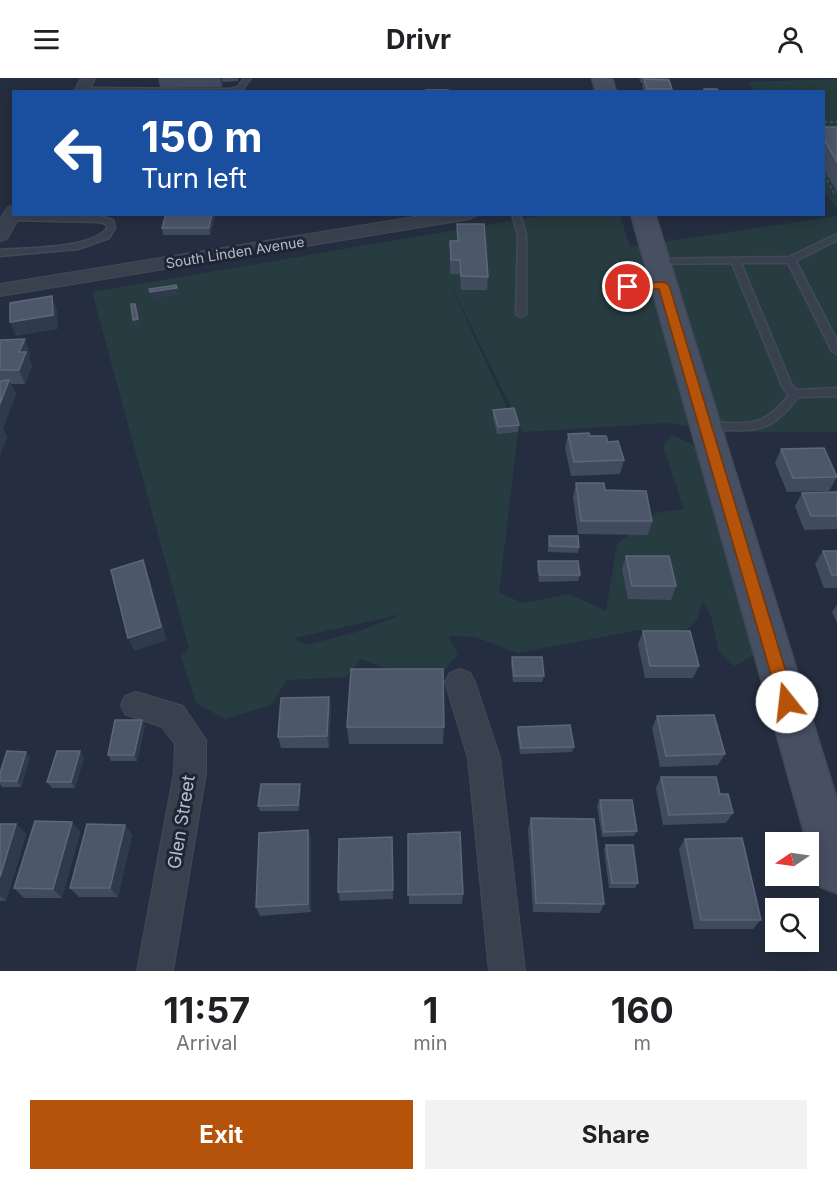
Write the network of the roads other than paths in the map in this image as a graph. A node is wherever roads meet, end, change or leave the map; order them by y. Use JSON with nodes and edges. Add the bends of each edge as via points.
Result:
{"nodes":[{"id":1,"x":248,"y":78,"type":"edge"},
{"id":2,"x":84,"y":86,"type":"edge"},
{"id":3,"x":141,"y":87,"type":"edge"},
{"id":4,"x":208,"y":90,"type":"edge"},
{"id":5,"x":233,"y":90,"type":"edge"},
{"id":6,"x":12,"y":214,"type":"edge"},
{"id":7,"x":47,"y":216,"type":"edge"},
{"id":8,"x":458,"y":216,"type":"edge"},
{"id":9,"x":517,"y":216,"type":"edge"},
{"id":10,"x":644,"y":216,"type":"edge"},
{"id":11,"x":0,"y":235,"type":"edge"},
{"id":12,"x":837,"y":237,"type":"edge"},
{"id":13,"x":0,"y":253,"type":"edge"},
{"id":14,"x":791,"y":260,"type":"junction"},
{"id":15,"x":736,"y":261,"type":"junction"},
{"id":16,"x":660,"y":273,"type":"junction"},
{"id":17,"x":612,"y":288,"type":"dead end"},
{"id":18,"x":0,"y":290,"type":"edge"},
{"id":19,"x":520,"y":314,"type":"dead end"},
{"id":20,"x":837,"y":351,"type":"edge"},
{"id":21,"x":837,"y":393,"type":"edge"},
{"id":22,"x":795,"y":394,"type":"junction"},
{"id":23,"x":705,"y":426,"type":"junction"},
{"id":24,"x":460,"y":682,"type":"dead end"},
{"id":25,"x":136,"y":705,"type":"dead end"},
{"id":26,"x":837,"y":871,"type":"edge"},
{"id":27,"x":155,"y":971,"type":"edge"},
{"id":28,"x":507,"y":971,"type":"edge"}],
"edges":[{"from":1,"to":5,"type":"lane","via":[[246,84]]},
{"from":2,"to":3,"type":"lane"},
{"from":3,"to":4,"type":"lane"},
{"from":6,"to":11,"type":"street"},
{"from":7,"to":13,"type":"lane","via":[[99,219],[110,222],[111,228],[106,236],[78,246]]},
{"from":8,"to":18,"type":"street","name":"South Linden Avenue"},
{"from":9,"to":19,"type":"lane","via":[[522,235]]},
{"from":10,"to":16,"type":"main road"},
{"from":12,"to":14,"type":"lane"},
{"from":14,"to":15,"type":"lane"},
{"from":14,"to":20,"type":"lane"},
{"from":15,"to":16,"type":"lane"},
{"from":15,"to":22,"type":"lane","via":[[788,388]]},
{"from":16,"to":17,"type":"lane"},
{"from":16,"to":23,"type":"main road"},
{"from":21,"to":22,"type":"lane"},
{"from":22,"to":23,"type":"lane","via":[[774,420],[751,426]]},
{"from":23,"to":26,"type":"main road"},
{"from":24,"to":28,"type":"street","via":[[484,758]]},
{"from":25,"to":27,"type":"street","name":"Glen Street","via":[[172,716],[191,740],[190,773]]}]}
